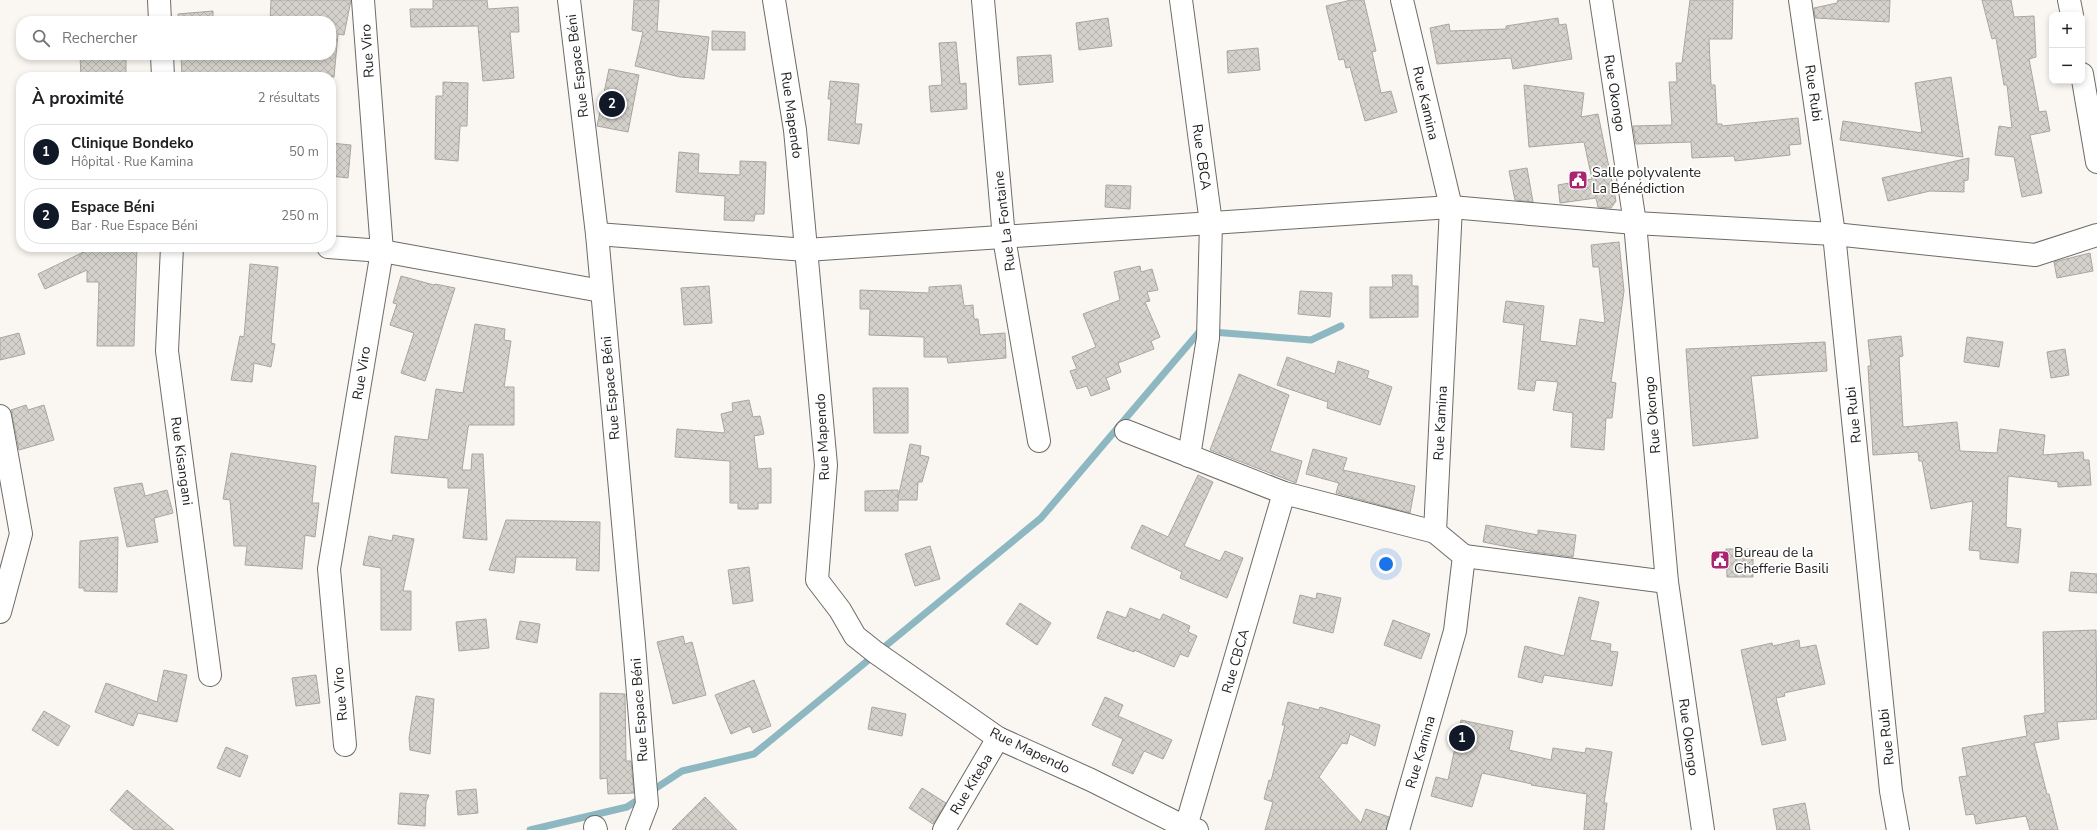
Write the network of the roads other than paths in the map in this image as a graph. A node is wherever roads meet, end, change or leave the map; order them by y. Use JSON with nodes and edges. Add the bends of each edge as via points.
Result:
{"nodes":[{"id":1,"x":159,"y":0,"type":"edge"},
{"id":2,"x":364,"y":0,"type":"edge"},
{"id":3,"x":569,"y":0,"type":"edge"},
{"id":4,"x":774,"y":0,"type":"edge"},
{"id":5,"x":983,"y":0,"type":"edge"},
{"id":6,"x":1181,"y":0,"type":"edge"},
{"id":7,"x":1402,"y":0,"type":"edge"},
{"id":8,"x":1601,"y":0,"type":"edge"},
{"id":9,"x":1800,"y":0,"type":"edge"},
{"id":10,"x":2070,"y":0,"type":"edge"},
{"id":11,"x":2072,"y":12,"type":"edge"},
{"id":12,"x":160,"y":16,"type":"edge"},
{"id":13,"x":162,"y":60,"type":"edge"},
{"id":14,"x":164,"y":72,"type":"edge"},
{"id":15,"x":2084,"y":84,"type":"edge"},
{"id":16,"x":2097,"y":162,"type":"edge"},
{"id":17,"x":1451,"y":207,"type":"junction"},
{"id":18,"x":1635,"y":222,"type":"junction"},
{"id":19,"x":1211,"y":223,"type":"junction"},
{"id":20,"x":597,"y":234,"type":"junction"},
{"id":21,"x":1834,"y":234,"type":"junction"},
{"id":22,"x":2097,"y":235,"type":"edge"},
{"id":23,"x":1004,"y":238,"type":"junction"},
{"id":24,"x":336,"y":248,"type":"edge"},
{"id":25,"x":806,"y":250,"type":"junction"},
{"id":26,"x":382,"y":251,"type":"junction"},
{"id":27,"x":172,"y":252,"type":"edge"},
{"id":28,"x":601,"y":291,"type":"junction"},
{"id":29,"x":0,"y":416,"type":"edge"},
{"id":30,"x":1126,"y":431,"type":"dead end"},
{"id":31,"x":1039,"y":441,"type":"dead end"},
{"id":32,"x":1189,"y":456,"type":"junction"},
{"id":33,"x":1284,"y":493,"type":"junction"},
{"id":34,"x":1435,"y":532,"type":"junction"},
{"id":35,"x":1464,"y":556,"type":"junction"},
{"id":36,"x":1667,"y":582,"type":"junction"},
{"id":37,"x":0,"y":612,"type":"edge"},
{"id":38,"x":210,"y":675,"type":"dead end"},
{"id":39,"x":998,"y":738,"type":"junction"},
{"id":40,"x":345,"y":745,"type":"dead end"},
{"id":41,"x":1190,"y":829,"type":"edge"},
{"id":42,"x":636,"y":830,"type":"edge"},
{"id":43,"x":944,"y":830,"type":"edge"},
{"id":44,"x":1398,"y":830,"type":"edge"},
{"id":45,"x":1703,"y":830,"type":"edge"},
{"id":46,"x":1898,"y":830,"type":"edge"}],
"edges":[{"from":1,"to":12,"type":"street"},
{"from":2,"to":26,"type":"street","name":"Rue Viro"},
{"from":3,"to":20,"type":"street","name":"Rue Espace Béni"},
{"from":4,"to":25,"type":"street","name":"Rue Mapendo","via":[[796,130]]},
{"from":5,"to":23,"type":"street","name":"Rue La Fontaine"},
{"from":6,"to":19,"type":"street","name":"Rue CBCA"},
{"from":7,"to":17,"type":"street","name":"Rue Kamina"},
{"from":8,"to":18,"type":"street","name":"Rue Okongo"},
{"from":9,"to":21,"type":"street","name":"Rue Rubi"},
{"from":10,"to":11,"type":"street"},
{"from":13,"to":14,"type":"street"},
{"from":15,"to":16,"type":"street"},
{"from":17,"to":18,"type":"street"},
{"from":17,"to":19,"type":"street"},
{"from":17,"to":34,"type":"street","name":"Rue Kamina"},
{"from":18,"to":21,"type":"street"},
{"from":18,"to":36,"type":"street","name":"Rue Okongo"},
{"from":19,"to":23,"type":"street"},
{"from":19,"to":32,"type":"street","name":"Rue CBCA","via":[[1208,338]]},
{"from":20,"to":25,"type":"street"},
{"from":20,"to":28,"type":"street","name":"Rue Espace Béni"},
{"from":21,"to":22,"type":"street","via":[[2035,255]]},
{"from":21,"to":46,"type":"street","name":"Rue Rubi","via":[[1891,790]]},
{"from":23,"to":25,"type":"street"},
{"from":23,"to":31,"type":"street","name":"Rue La Fontaine"},
{"from":24,"to":26,"type":"street"},
{"from":25,"to":39,"type":"street","name":"Rue Mapendo","via":[[826,466],[817,580],[840,610],[855,636]]},
{"from":26,"to":28,"type":"street"},
{"from":26,"to":40,"type":"street","name":"Rue Viro","via":[[329,569]]},
{"from":27,"to":38,"type":"street","name":"Rue Kisangani","via":[[167,351]]},
{"from":28,"to":42,"type":"street","name":"Rue Espace Béni","via":[[646,804]]},
{"from":29,"to":37,"type":"street","via":[[21,534]]},
{"from":30,"to":32,"type":"street"},
{"from":32,"to":33,"type":"street"},
{"from":33,"to":34,"type":"street"},
{"from":33,"to":41,"type":"street","name":"Rue CBCA"},
{"from":34,"to":35,"type":"street"},
{"from":35,"to":36,"type":"street"},
{"from":35,"to":44,"type":"street","name":"Rue Kamina","via":[[1455,631]]},
{"from":36,"to":45,"type":"street","name":"Rue Okongo"},
{"from":39,"to":41,"type":"street","name":"Rue Mapendo"},
{"from":39,"to":43,"type":"street","name":"Rue Kiteba"}]}
